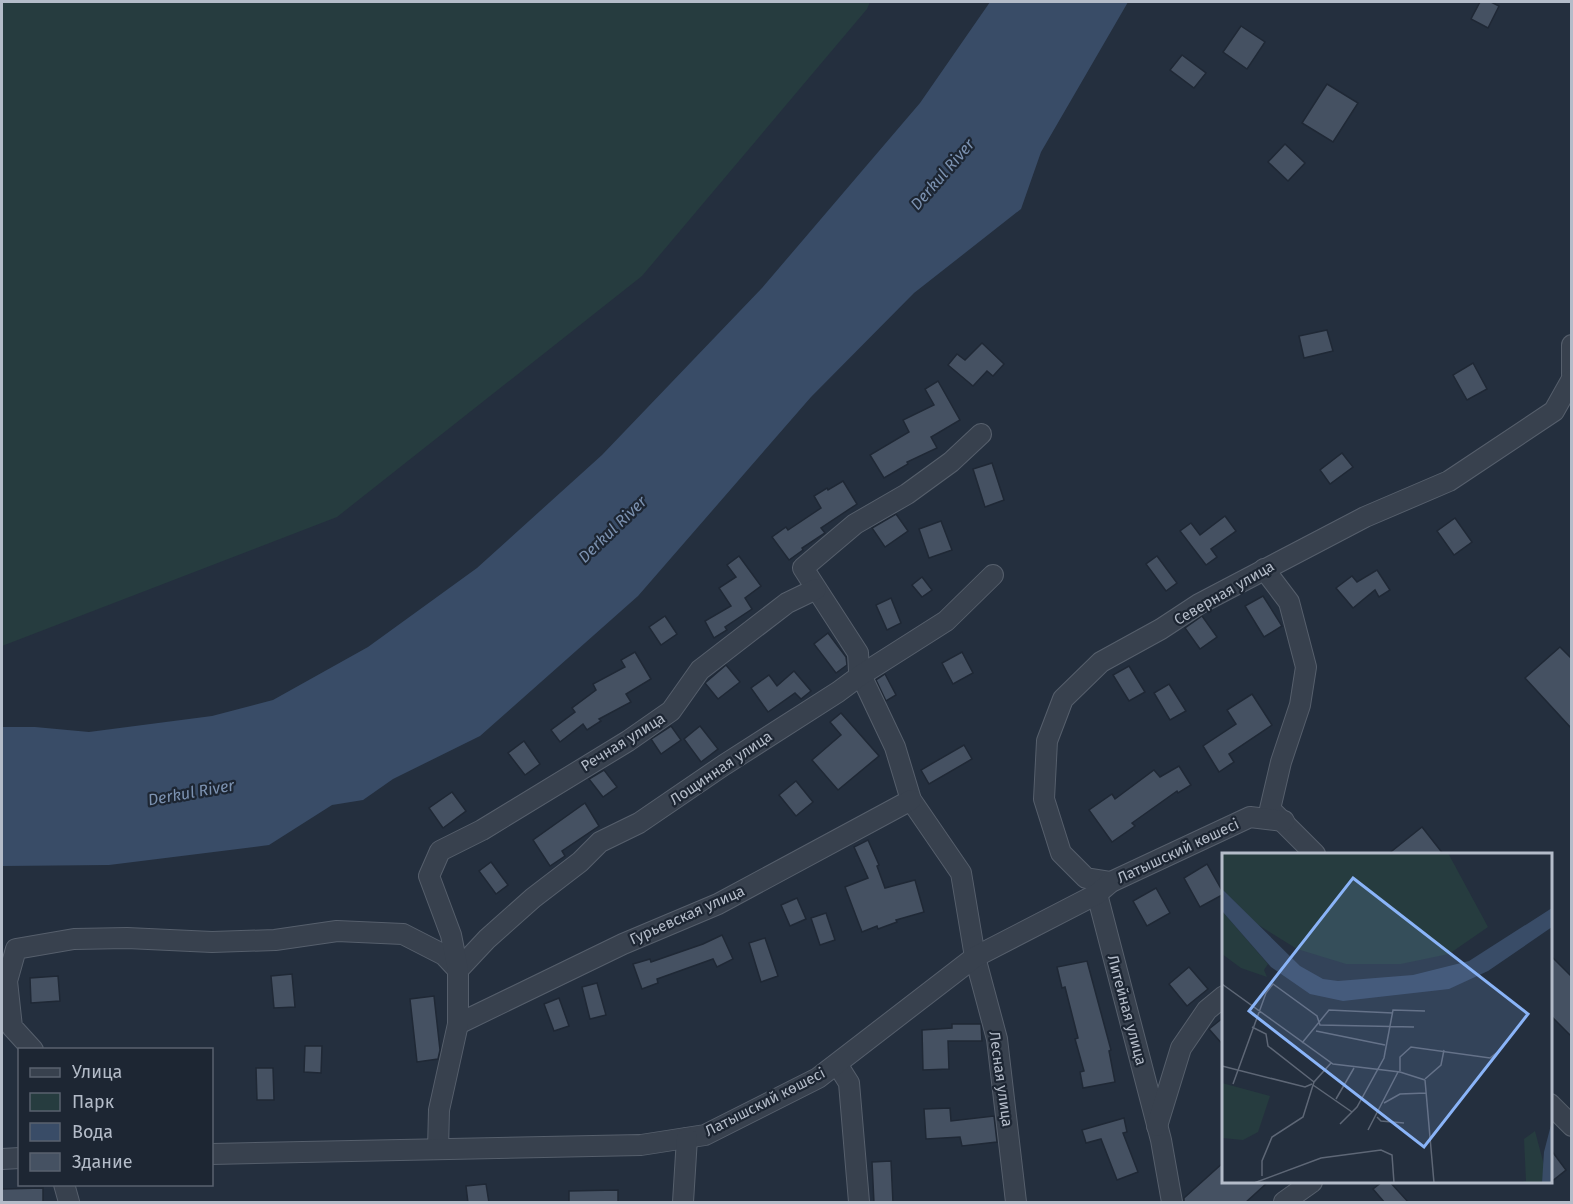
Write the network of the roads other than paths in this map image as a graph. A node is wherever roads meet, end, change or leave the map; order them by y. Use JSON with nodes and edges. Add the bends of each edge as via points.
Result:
{"nodes":[{"id":1,"x":1572,"y":345,"type":"edge"},
{"id":2,"x":1572,"y":374,"type":"edge"},
{"id":3,"x":1572,"y":379,"type":"edge"},
{"id":4,"x":981,"y":434,"type":"dead end"},
{"id":5,"x":1264,"y":569,"type":"junction"},
{"id":6,"x":993,"y":575,"type":"dead end"},
{"id":7,"x":816,"y":589,"type":"junction"},
{"id":8,"x":861,"y":675,"type":"junction"},
{"id":9,"x":911,"y":800,"type":"junction"},
{"id":10,"x":1284,"y":821,"type":"junction"},
{"id":11,"x":1313,"y":853,"type":"edge"},
{"id":12,"x":1104,"y":888,"type":"junction"},
{"id":13,"x":975,"y":957,"type":"junction"},
{"id":14,"x":458,"y":970,"type":"junction"},
{"id":15,"x":1222,"y":998,"type":"edge"},
{"id":16,"x":458,"y":1024,"type":"junction"},
{"id":17,"x":31,"y":1048,"type":"edge"},
{"id":18,"x":837,"y":1064,"type":"junction"},
{"id":19,"x":1552,"y":1105,"type":"edge"},
{"id":20,"x":1157,"y":1126,"type":"junction"},
{"id":21,"x":1572,"y":1126,"type":"edge"},
{"id":22,"x":687,"y":1138,"type":"junction"},
{"id":23,"x":438,"y":1149,"type":"junction"},
{"id":24,"x":213,"y":1154,"type":"edge"},
{"id":25,"x":18,"y":1158,"type":"edge"},
{"id":26,"x":2,"y":1159,"type":"edge"},
{"id":27,"x":1311,"y":1183,"type":"edge"},
{"id":28,"x":64,"y":1186,"type":"edge"},
{"id":29,"x":69,"y":1203,"type":"edge"},
{"id":30,"x":682,"y":1203,"type":"edge"},
{"id":31,"x":859,"y":1203,"type":"edge"},
{"id":32,"x":1016,"y":1203,"type":"edge"},
{"id":33,"x":1172,"y":1203,"type":"edge"},
{"id":34,"x":1284,"y":1203,"type":"edge"}],
"edges":[{"from":1,"to":2,"type":"street"},
{"from":3,"to":5,"type":"street","name":"Северная улица","via":[[1554,411],[1449,481],[1365,517]]},
{"from":4,"to":7,"type":"street","name":"Лесная улица","via":[[951,462],[907,494],[855,524],[803,568]]},
{"from":5,"to":10,"type":"street","via":[[1289,602],[1306,667],[1300,705],[1270,808]]},
{"from":5,"to":12,"type":"street","name":"Северная улица","via":[[1101,662],[1063,699],[1047,741],[1044,799],[1061,853],[1086,878]]},
{"from":6,"to":8,"type":"street","name":"Лощинная улица","via":[[946,621]]},
{"from":7,"to":8,"type":"street","name":"Лесная улица","via":[[858,653]]},
{"from":7,"to":14,"type":"street","name":"Речная улица","via":[[787,603],[700,670],[671,711],[628,741],[482,830],[440,851],[429,876],[451,935]]},
{"from":8,"to":9,"type":"street","name":"Лесная улица","via":[[896,747]]},
{"from":8,"to":14,"type":"street","name":"Лощинная улица","via":[[639,823],[600,842],[532,898]]},
{"from":9,"to":13,"type":"street","name":"Лесная улица","via":[[961,873]]},
{"from":9,"to":16,"type":"street","name":"Гурьевская улица","via":[[718,904],[623,944]]},
{"from":10,"to":11,"type":"street"},
{"from":10,"to":12,"type":"street","name":"Латышский көшесі","via":[[1250,817]]},
{"from":12,"to":13,"type":"street","name":"Латышский көшесі"},
{"from":12,"to":20,"type":"street","name":"Литейная улица"},
{"from":13,"to":18,"type":"street","name":"Латышский көшесі"},
{"from":13,"to":32,"type":"street","name":"Лесная улица","via":[[997,1039]]},
{"from":14,"to":16,"type":"street"},
{"from":14,"to":17,"type":"street","via":[[444,955],[403,934],[337,931],[275,940],[212,942],[74,939],[16,949],[7,981],[12,1028]]},
{"from":15,"to":20,"type":"street","name":"Литейная улица","via":[[1180,1047]]},
{"from":16,"to":23,"type":"street","via":[[439,1110]]},
{"from":18,"to":22,"type":"street","name":"Латышский көшесі","via":[[818,1078],[705,1135]]},
{"from":18,"to":31,"type":"street","via":[[849,1083]]},
{"from":19,"to":21,"type":"street"},
{"from":20,"to":33,"type":"street","name":"Литейная улица"},
{"from":22,"to":23,"type":"street","name":"Латышский көшесі","via":[[641,1144]]},
{"from":22,"to":30,"type":"street"},
{"from":23,"to":24,"type":"street","name":"Латышский көшесі"},
{"from":25,"to":26,"type":"street"},
{"from":27,"to":34,"type":"street"},
{"from":28,"to":29,"type":"street"}]}
